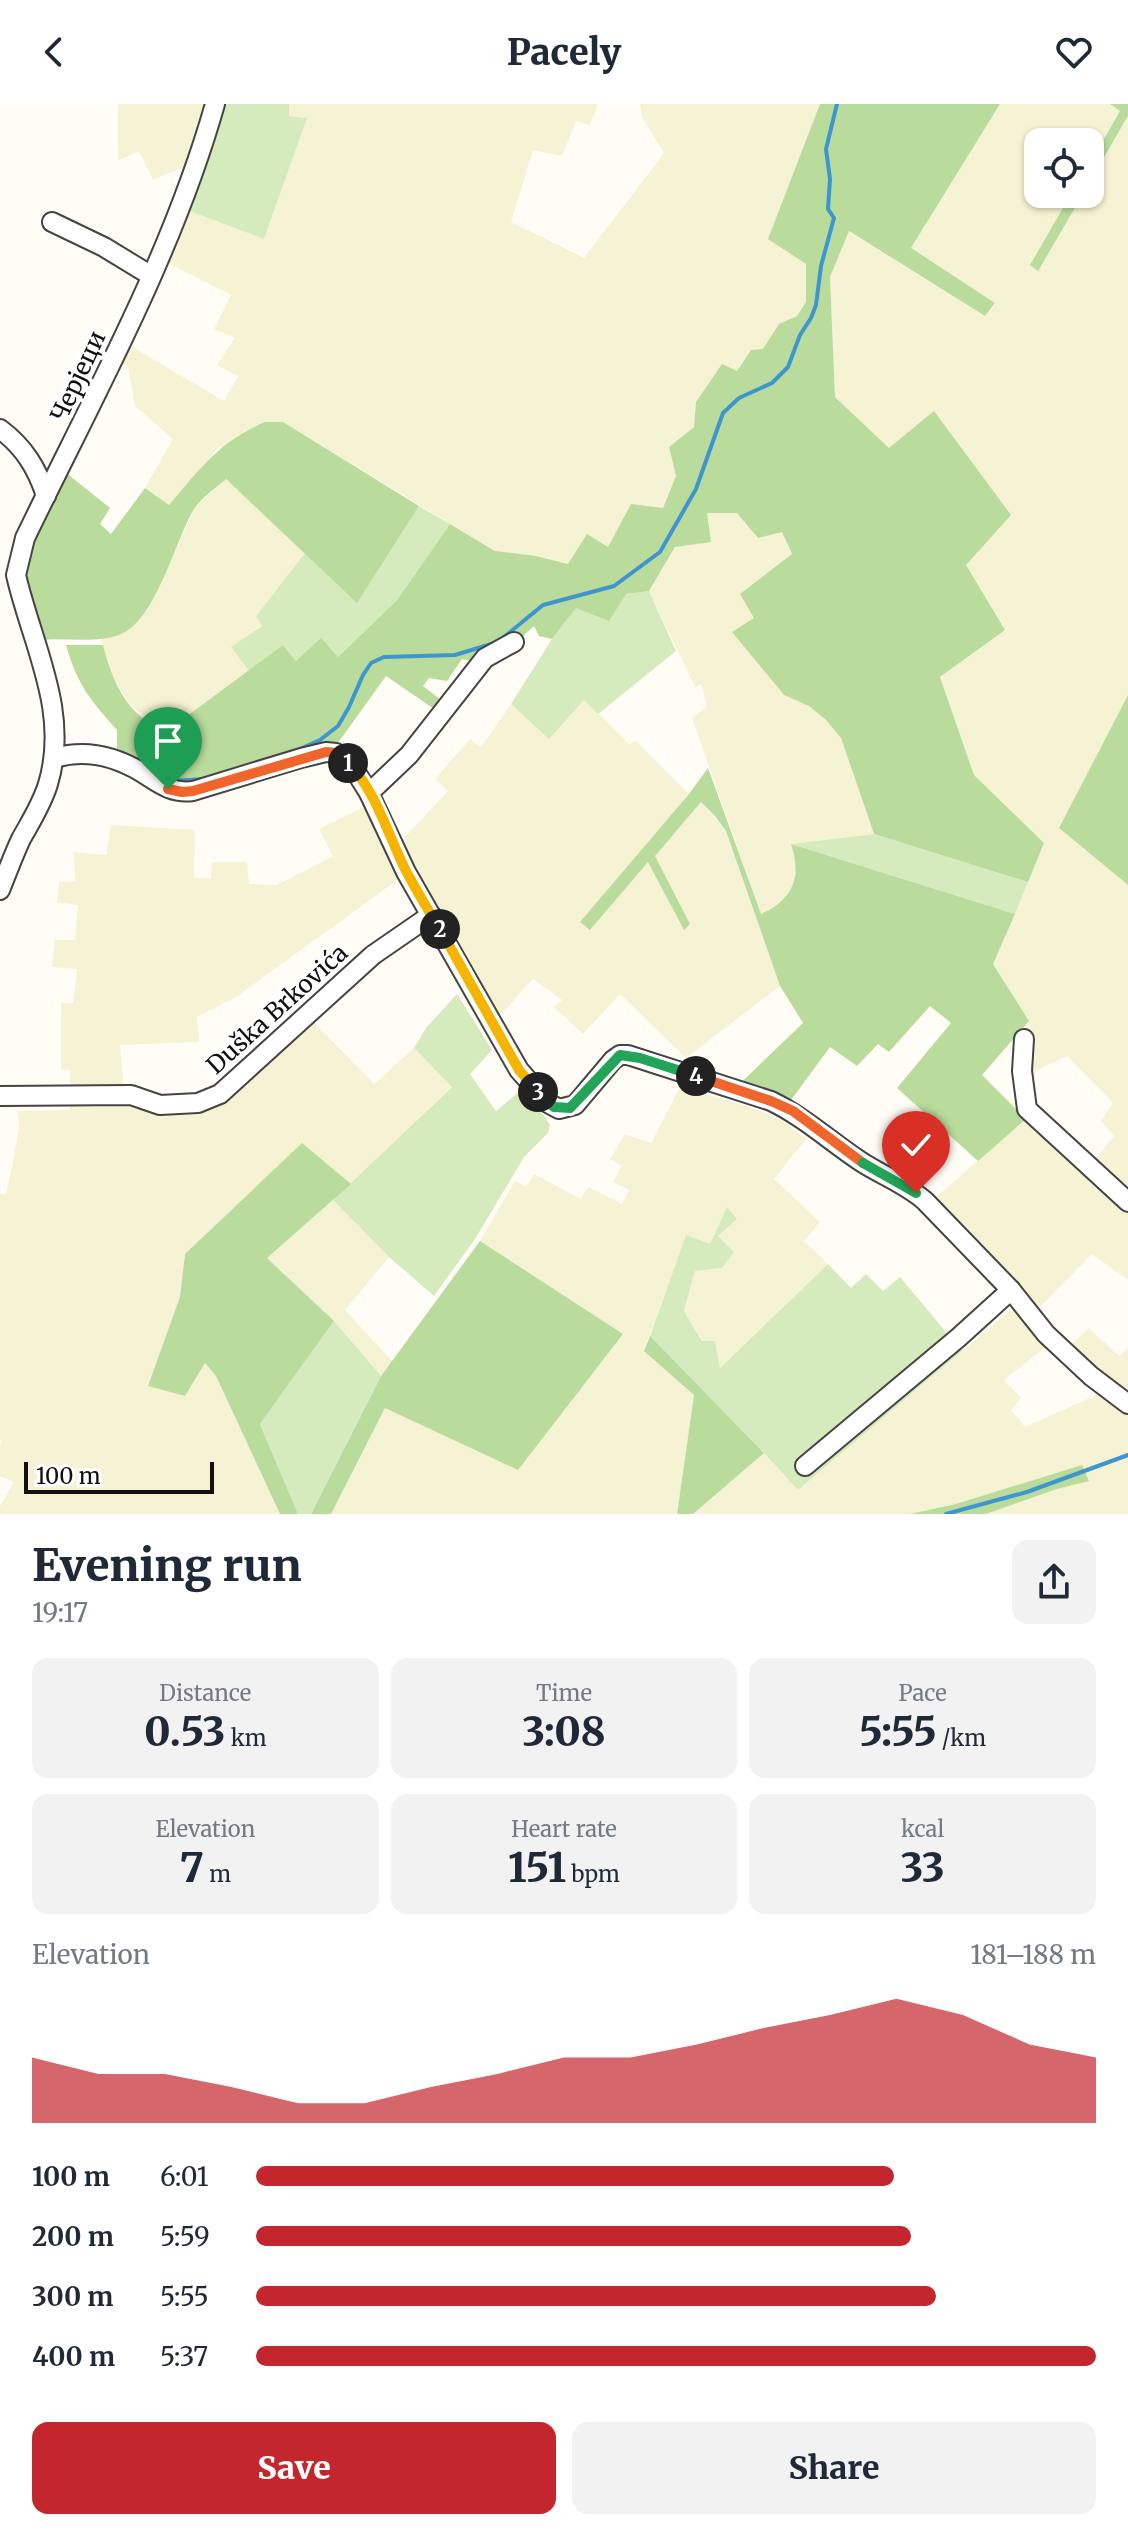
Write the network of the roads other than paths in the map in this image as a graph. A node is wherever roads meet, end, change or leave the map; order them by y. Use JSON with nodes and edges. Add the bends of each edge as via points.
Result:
{"nodes":[{"id":1,"x":215,"y":104,"type":"edge"},
{"id":2,"x":52,"y":222,"type":"dead end"},
{"id":3,"x":150,"y":275,"type":"junction"},
{"id":4,"x":0,"y":429,"type":"edge"},
{"id":5,"x":46,"y":496,"type":"junction"},
{"id":6,"x":514,"y":642,"type":"dead end"},
{"id":7,"x":55,"y":758,"type":"junction"},
{"id":8,"x":369,"y":793,"type":"junction"},
{"id":9,"x":0,"y":890,"type":"edge"},
{"id":10,"x":431,"y":915,"type":"junction"},
{"id":11,"x":1024,"y":1039,"type":"dead end"},
{"id":12,"x":0,"y":1096,"type":"edge"},
{"id":13,"x":1128,"y":1202,"type":"edge"},
{"id":14,"x":1011,"y":1290,"type":"junction"},
{"id":15,"x":1128,"y":1404,"type":"edge"},
{"id":16,"x":805,"y":1466,"type":"dead end"}],
"edges":[{"from":1,"to":3,"type":"street","name":"Черјеци","via":[[178,214]]},
{"from":2,"to":3,"type":"street"},
{"from":3,"to":5,"type":"street","name":"Черјеци"},
{"from":4,"to":5,"type":"street","via":[[30,459]]},
{"from":5,"to":7,"type":"street","name":"Черјеци","via":[[25,538],[16,575],[49,689]]},
{"from":6,"to":8,"type":"street","via":[[485,658],[409,755]]},
{"from":7,"to":8,"type":"street","via":[[70,753],[118,760],[182,792],[336,753]]},
{"from":7,"to":9,"type":"street","via":[[39,808]]},
{"from":8,"to":10,"type":"street"},
{"from":10,"to":12,"type":"street","name":"Duška Brkovića","via":[[373,955],[209,1099],[160,1105],[131,1095]]},
{"from":10,"to":14,"type":"street","via":[[519,1070],[554,1107],[575,1105],[620,1055],[771,1101],[916,1193]]},
{"from":11,"to":13,"type":"street","via":[[1027,1109]]},
{"from":14,"to":15,"type":"street","via":[[1046,1334]]},
{"from":14,"to":16,"type":"street"}]}
